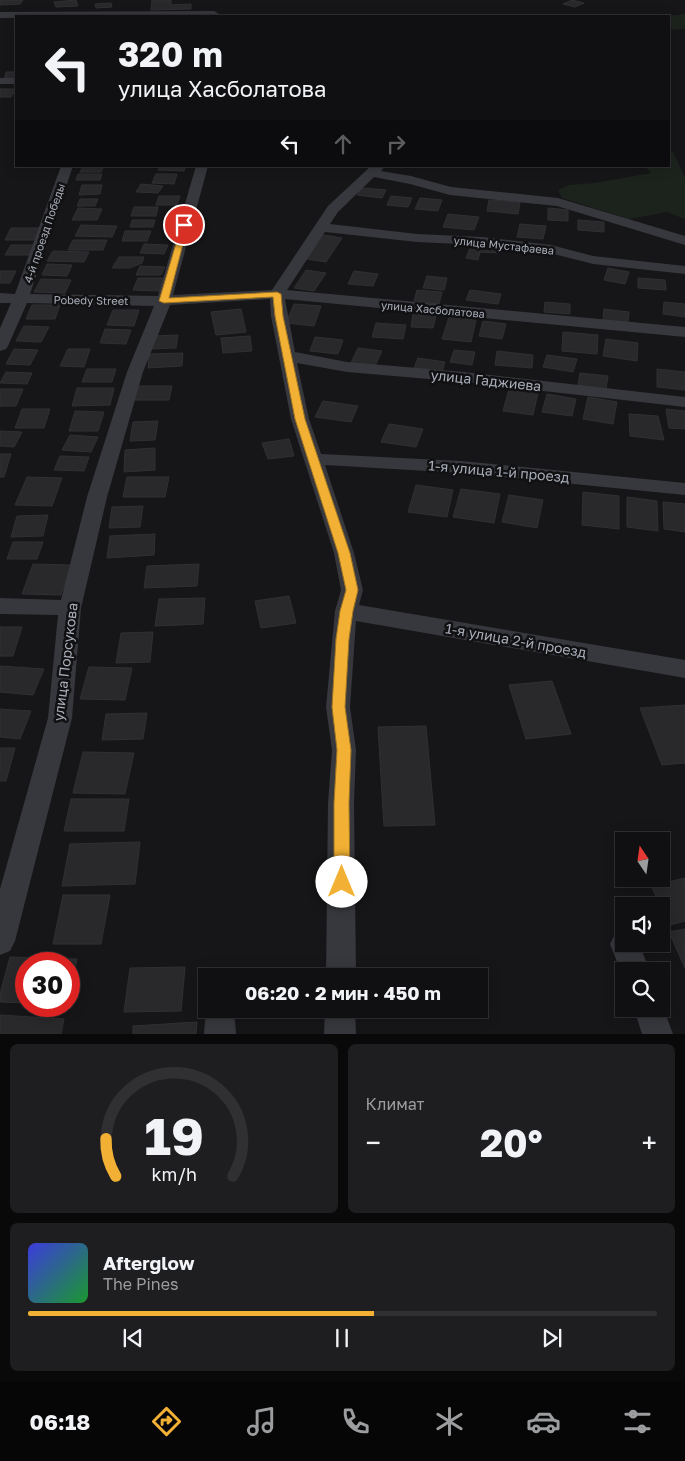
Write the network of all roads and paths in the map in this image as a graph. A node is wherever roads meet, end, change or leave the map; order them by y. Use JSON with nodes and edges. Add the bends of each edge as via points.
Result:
{"nodes":[{"id":1,"x":0,"y":14,"type":"edge"},
{"id":2,"x":214,"y":14,"type":"dead end"},
{"id":3,"x":49,"y":15,"type":"edge"},
{"id":4,"x":0,"y":81,"type":"edge"},
{"id":5,"x":15,"y":81,"type":"edge"},
{"id":6,"x":67,"y":167,"type":"edge"},
{"id":7,"x":201,"y":168,"type":"edge"},
{"id":8,"x":375,"y":170,"type":"edge"},
{"id":9,"x":322,"y":227,"type":"junction"},
{"id":10,"x":685,"y":241,"type":"edge"},
{"id":11,"x":685,"y":270,"type":"edge"},
{"id":12,"x":277,"y":294,"type":"junction"},
{"id":13,"x":0,"y":298,"type":"edge"},
{"id":14,"x":20,"y":300,"type":"junction"},
{"id":15,"x":172,"y":301,"type":"junction"},
{"id":16,"x":685,"y":332,"type":"edge"},
{"id":17,"x":0,"y":346,"type":"edge"},
{"id":18,"x":288,"y":356,"type":"junction"},
{"id":19,"x":685,"y":402,"type":"edge"},
{"id":20,"x":312,"y":459,"type":"junction"},
{"id":21,"x":685,"y":489,"type":"edge"},
{"id":22,"x":0,"y":606,"type":"edge"},
{"id":23,"x":70,"y":608,"type":"junction"},
{"id":24,"x":346,"y":611,"type":"junction"},
{"id":25,"x":685,"y":670,"type":"edge"},
{"id":26,"x":0,"y":941,"type":"edge"},
{"id":27,"x":341,"y":968,"type":"edge"},
{"id":28,"x":652,"y":1017,"type":"edge"},
{"id":29,"x":340,"y":1018,"type":"edge"},
{"id":30,"x":340,"y":1034,"type":"edge"},
{"id":31,"x":658,"y":1034,"type":"edge"}],
"edges":[{"from":1,"to":3,"type":"street"},
{"from":2,"to":3,"type":"street","via":[[89,10]]},
{"from":4,"to":5,"type":"street"},
{"from":6,"to":14,"type":"street","name":"4-й проезд Победы"},
{"from":7,"to":15,"type":"street","name":"улица Порсукова"},
{"from":8,"to":9,"type":"street","via":[[333,208]]},
{"from":8,"to":10,"type":"street","via":[[450,190],[558,202]]},
{"from":9,"to":11,"type":"street","name":"улица Мустафаева","via":[[551,249],[593,260]]},
{"from":9,"to":12,"type":"street"},
{"from":12,"to":15,"type":"street","name":"улица Хасболатова"},
{"from":12,"to":16,"type":"street","name":"улица Хасболатова"},
{"from":12,"to":18,"type":"street"},
{"from":13,"to":14,"type":"street","name":"Pobedy Street"},
{"from":14,"to":15,"type":"street","name":"Pobedy Street"},
{"from":14,"to":17,"type":"street","name":"4-й проезд Победы"},
{"from":15,"to":23,"type":"street","name":"улица Порсукова","via":[[135,372],[105,470]]},
{"from":18,"to":19,"type":"street","name":"улица Гаджиева","via":[[347,367]]},
{"from":18,"to":20,"type":"street","via":[[300,419]]},
{"from":20,"to":21,"type":"street","name":"1-я улица 1-й проезд","via":[[461,467]]},
{"from":20,"to":24,"type":"street","via":[[344,553],[352,590]]},
{"from":22,"to":23,"type":"street"},
{"from":23,"to":26,"type":"street","name":"улица Порсукова","via":[[60,718]]},
{"from":24,"to":25,"type":"street","name":"1-я улица 2-й проезд"},
{"from":24,"to":27,"type":"street","via":[[338,707],[344,750]]},
{"from":28,"to":31,"type":"street"},
{"from":29,"to":30,"type":"street"}]}
